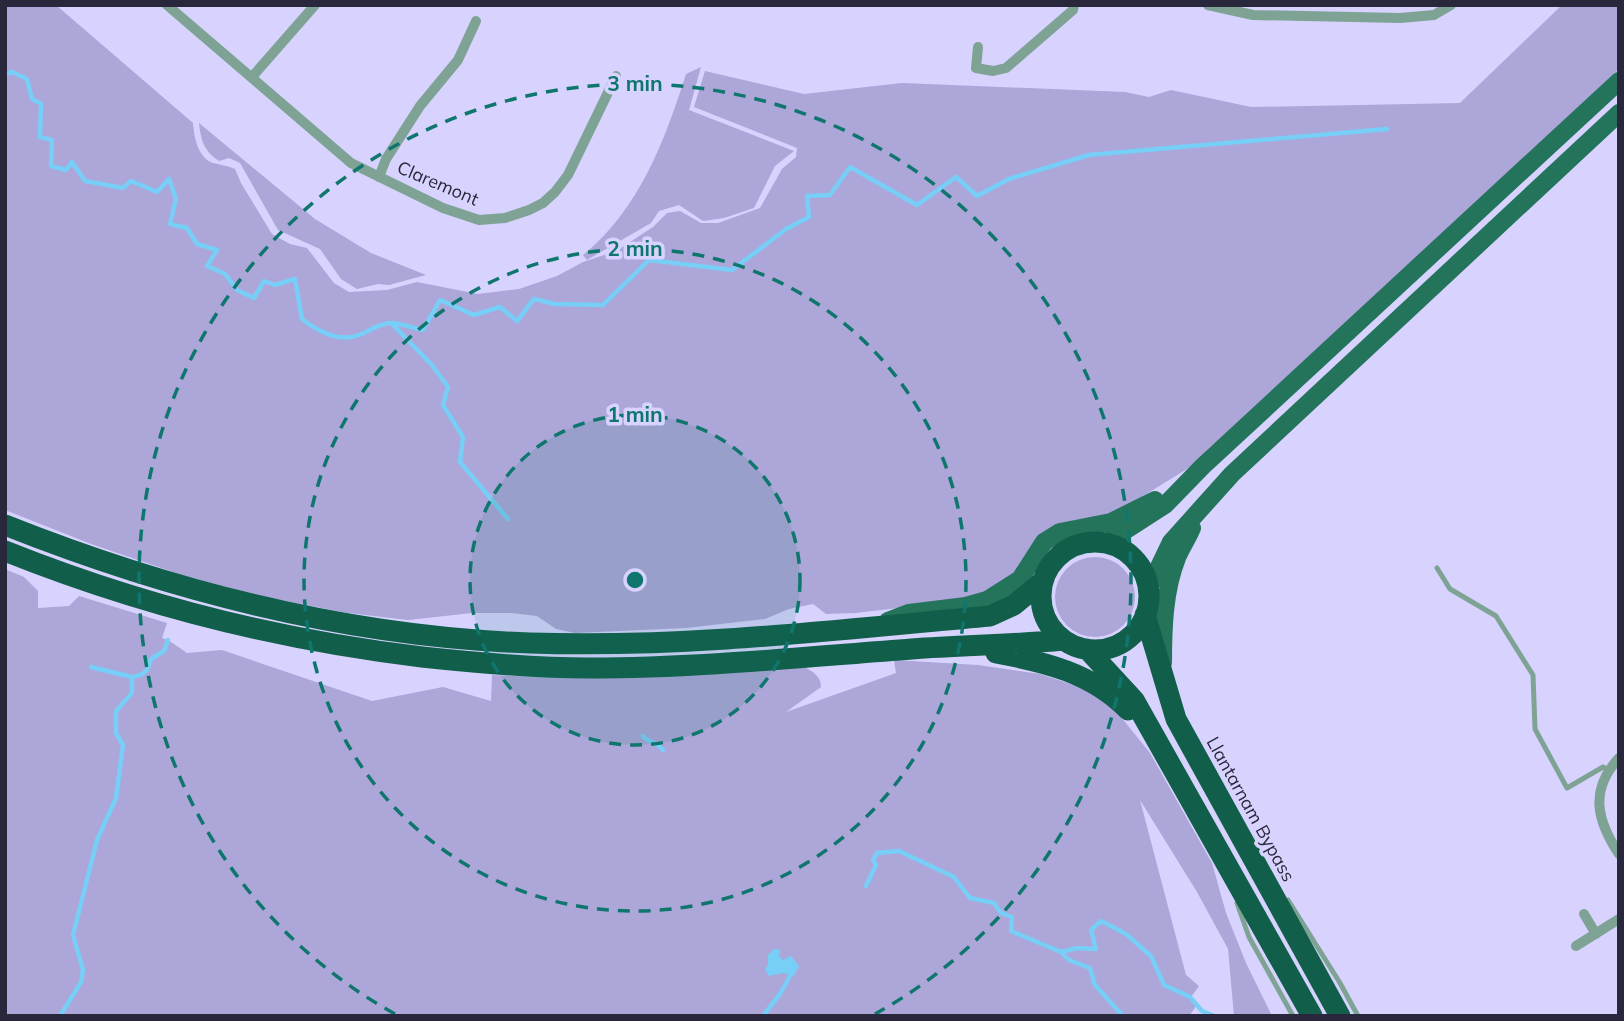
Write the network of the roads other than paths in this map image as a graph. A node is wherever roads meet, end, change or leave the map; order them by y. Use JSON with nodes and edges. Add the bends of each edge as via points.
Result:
{"nodes":[{"id":1,"x":167,"y":5,"type":"edge"},
{"id":2,"x":315,"y":5,"type":"edge"},
{"id":3,"x":1208,"y":5,"type":"edge"},
{"id":4,"x":1451,"y":5,"type":"edge"},
{"id":5,"x":1073,"y":8,"type":"edge"},
{"id":6,"x":476,"y":21,"type":"dead end"},
{"id":7,"x":978,"y":47,"type":"dead end"},
{"id":8,"x":616,"y":76,"type":"dead end"},
{"id":9,"x":252,"y":77,"type":"junction"},
{"id":10,"x":1619,"y":81,"type":"edge"},
{"id":11,"x":1619,"y":113,"type":"edge"},
{"id":12,"x":379,"y":177,"type":"junction"},
{"id":13,"x":1203,"y":466,"type":"junction"},
{"id":14,"x":1200,"y":508,"type":"junction"},
{"id":15,"x":5,"y":525,"type":"edge"},
{"id":16,"x":1106,"y":543,"type":"junction"},
{"id":17,"x":5,"y":551,"type":"edge"},
{"id":18,"x":1437,"y":568,"type":"dead end"},
{"id":19,"x":1043,"y":580,"type":"junction"},
{"id":20,"x":1148,"y":590,"type":"junction"},
{"id":21,"x":1145,"y":615,"type":"junction"},
{"id":22,"x":874,"y":626,"type":"junction"},
{"id":23,"x":1063,"y":640,"type":"junction"},
{"id":24,"x":960,"y":647,"type":"junction"},
{"id":25,"x":1087,"y":649,"type":"junction"},
{"id":26,"x":1163,"y":676,"type":"junction"},
{"id":27,"x":1158,"y":739,"type":"junction"},
{"id":28,"x":1619,"y":758,"type":"edge"},
{"id":29,"x":1609,"y":770,"type":"junction"},
{"id":30,"x":1227,"y":811,"type":"junction"},
{"id":31,"x":1217,"y":846,"type":"junction"},
{"id":32,"x":1619,"y":854,"type":"edge"},
{"id":33,"x":1272,"y":878,"type":"dead end"},
{"id":34,"x":1280,"y":889,"type":"dead end"},
{"id":35,"x":1584,"y":914,"type":"dead end"},
{"id":36,"x":1619,"y":919,"type":"edge"},
{"id":37,"x":1596,"y":934,"type":"junction"},
{"id":38,"x":1576,"y":946,"type":"dead end"},
{"id":39,"x":1293,"y":1016,"type":"edge"},
{"id":40,"x":1312,"y":1016,"type":"edge"},
{"id":41,"x":1340,"y":1016,"type":"edge"},
{"id":42,"x":1359,"y":1016,"type":"edge"}],
"edges":[{"from":1,"to":9,"type":"street","name":"Claremont"},
{"from":2,"to":9,"type":"street"},
{"from":3,"to":4,"type":"street","via":[[1253,15],[1400,18],[1434,15]]},
{"from":5,"to":7,"type":"street","via":[[1006,68],[975,68]]},
{"from":6,"to":12,"type":"street","name":"Claremont","via":[[458,60],[420,106]]},
{"from":8,"to":12,"type":"street","name":"Claremont","via":[[568,175],[543,203],[529,210],[479,220]]},
{"from":9,"to":12,"type":"street","name":"Claremont","via":[[351,163]]},
{"from":10,"to":13,"type":"main road"},
{"from":11,"to":14,"type":"main road"},
{"from":13,"to":16,"type":"main road","via":[[1165,505]]},
{"from":13,"to":22,"type":"main road","via":[[1156,500],[1111,522],[1060,532],[1044,542],[1020,579],[987,600],[909,613]]},
{"from":14,"to":20,"type":"main road","via":[[1171,542]]},
{"from":14,"to":26,"type":"main road","via":[[1170,582]]},
{"from":15,"to":22,"type":"highway","via":[[126,570],[201,591],[298,614],[454,637],[530,643],[682,642]]},
{"from":16,"to":19,"type":"highway","via":[[1090,542],[1060,554]]},
{"from":16,"to":20,"type":"highway","via":[[1135,560]]},
{"from":17,"to":24,"type":"highway","via":[[148,602],[260,631],[458,661],[589,668],[724,664]]},
{"from":18,"to":29,"type":"lane","via":[[1450,589],[1496,616],[1533,675],[1535,729],[1567,788],[1603,767]]},
{"from":19,"to":22,"type":"highway","via":[[1014,605],[990,616]]},
{"from":19,"to":23,"type":"highway","via":[[1043,614]]},
{"from":20,"to":21,"type":"highway"},
{"from":21,"to":25,"type":"highway","via":[[1136,631],[1122,642],[1105,649]]},
{"from":21,"to":26,"type":"highway","name":"Llantarnam Bypass"},
{"from":23,"to":24,"type":"highway"},
{"from":23,"to":25,"type":"highway"},
{"from":24,"to":27,"type":"highway","via":[[1042,662],[1085,678],[1119,700]]},
{"from":25,"to":27,"type":"highway","via":[[1134,699]]},
{"from":26,"to":30,"type":"highway","name":"Llantarnam Bypass","via":[[1175,719]]},
{"from":27,"to":31,"type":"highway"},
{"from":28,"to":29,"type":"street"},
{"from":29,"to":32,"type":"street","via":[[1598,809]]},
{"from":30,"to":33,"type":"lane"},
{"from":30,"to":41,"type":"highway","name":"Llantarnam Bypass"},
{"from":31,"to":39,"type":"lane","via":[[1249,937]]},
{"from":31,"to":40,"type":"highway"},
{"from":34,"to":42,"type":"lane"},
{"from":35,"to":37,"type":"street"},
{"from":36,"to":37,"type":"street"},
{"from":37,"to":38,"type":"street"}]}
